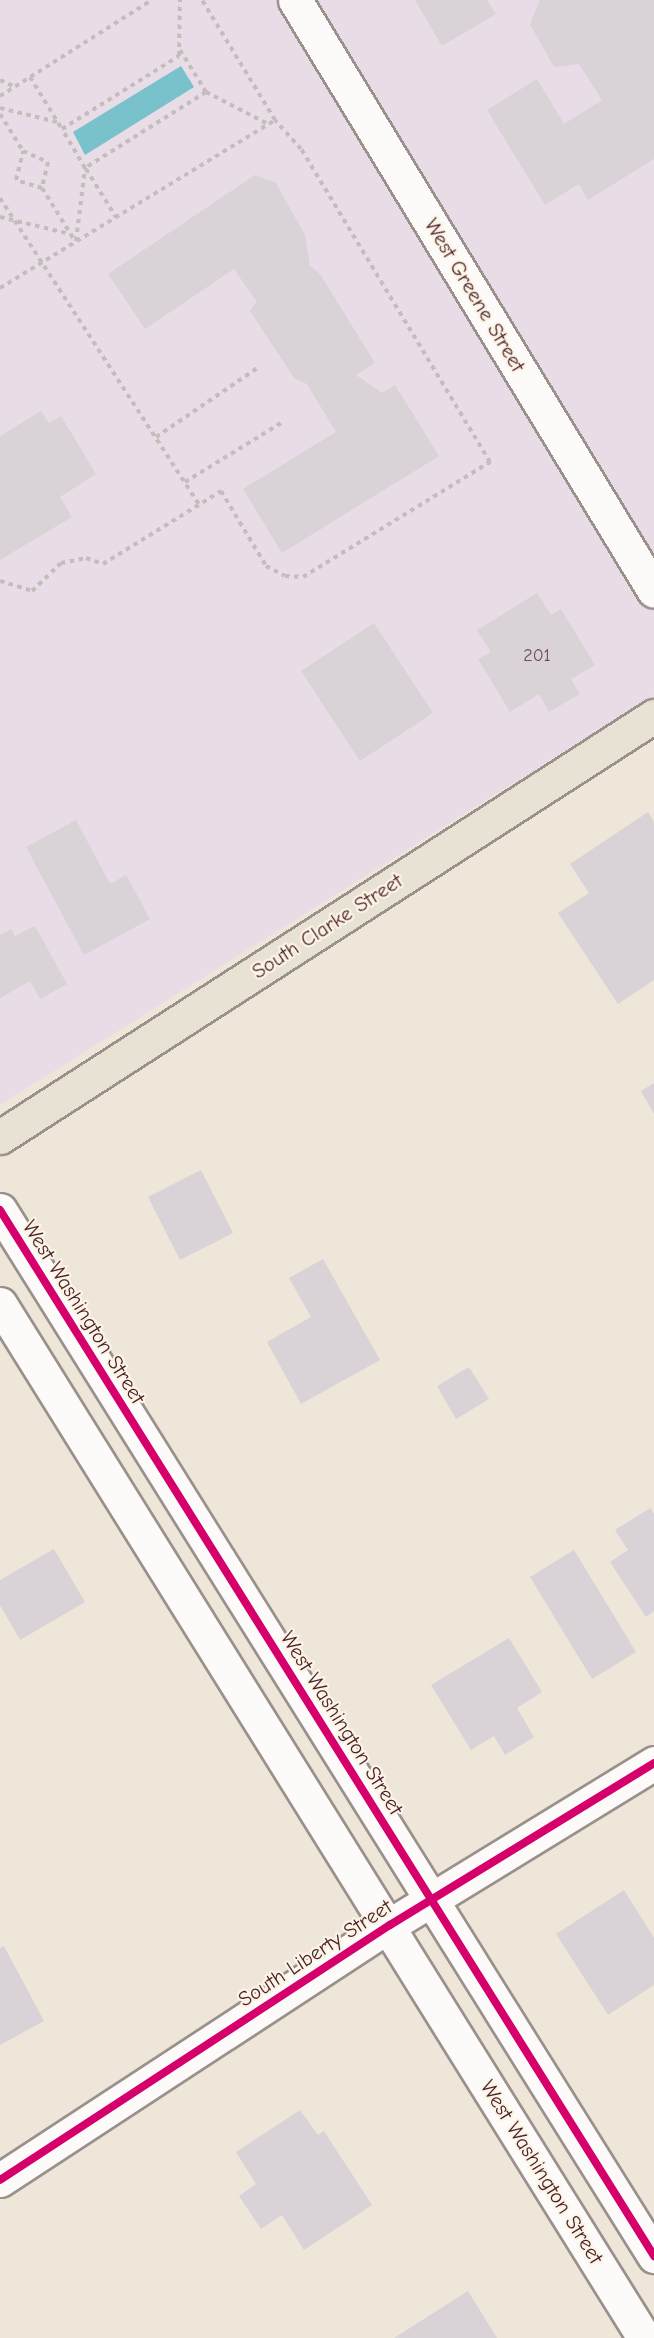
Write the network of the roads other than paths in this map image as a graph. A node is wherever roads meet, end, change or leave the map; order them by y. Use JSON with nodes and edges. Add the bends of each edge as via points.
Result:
{"nodes":[{"id":1,"x":295,"y":0,"type":"edge"},
{"id":2,"x":654,"y":591,"type":"edge"},
{"id":3,"x":654,"y":716,"type":"edge"},
{"id":4,"x":0,"y":1137,"type":"edge"},
{"id":5,"x":0,"y":1210,"type":"edge"},
{"id":6,"x":0,"y":1304,"type":"edge"},
{"id":7,"x":654,"y":1763,"type":"edge"},
{"id":8,"x":433,"y":1898,"type":"junction"},
{"id":9,"x":390,"y":1925,"type":"junction"},
{"id":10,"x":0,"y":2180,"type":"edge"},
{"id":11,"x":654,"y":2256,"type":"edge"},
{"id":12,"x":644,"y":2338,"type":"edge"}],
"edges":[{"from":1,"to":2,"type":"street","name":"West Greene Street"},
{"from":3,"to":4,"type":"main road","name":"South Clarke Street"},
{"from":5,"to":8,"type":"street","name":"West Washington Street"},
{"from":6,"to":9,"type":"street","name":"West Washington Street"},
{"from":7,"to":8,"type":"street","name":"South Liberty Street"},
{"from":8,"to":9,"type":"street","name":"South Liberty Street"},
{"from":8,"to":11,"type":"street","name":"West Washington Street"},
{"from":9,"to":10,"type":"street","name":"South Liberty Street"},
{"from":9,"to":12,"type":"street","name":"West Washington Street"}]}
